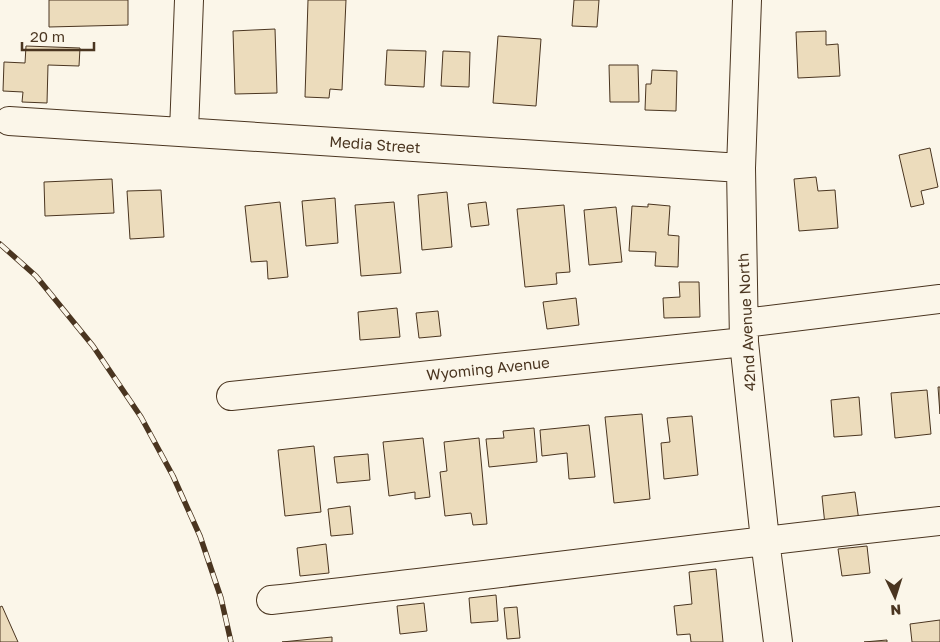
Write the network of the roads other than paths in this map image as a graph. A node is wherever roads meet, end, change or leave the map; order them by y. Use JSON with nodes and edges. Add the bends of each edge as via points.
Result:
{"nodes":[{"id":1,"x":189,"y":0,"type":"edge"},
{"id":2,"x":747,"y":0,"type":"edge"},
{"id":3,"x":9,"y":121,"type":"dead end"},
{"id":4,"x":184,"y":131,"type":"junction"},
{"id":5,"x":741,"y":168,"type":"junction"},
{"id":6,"x":940,"y":299,"type":"edge"},
{"id":7,"x":744,"y":332,"type":"junction"},
{"id":8,"x":231,"y":396,"type":"dead end"},
{"id":9,"x":940,"y":521,"type":"edge"},
{"id":10,"x":765,"y":540,"type":"junction"},
{"id":11,"x":271,"y":600,"type":"dead end"},
{"id":12,"x":778,"y":642,"type":"edge"}],
"edges":[{"from":1,"to":4,"type":"street"},
{"from":2,"to":5,"type":"street","name":"42nd Avenue North"},
{"from":3,"to":4,"type":"street","name":"Media Street"},
{"from":4,"to":5,"type":"street","name":"Media Street"},
{"from":5,"to":7,"type":"street","name":"42nd Avenue North"},
{"from":6,"to":7,"type":"street","name":"Wyoming Avenue"},
{"from":7,"to":8,"type":"street","name":"Wyoming Avenue"},
{"from":7,"to":10,"type":"street","name":"42nd Avenue North"},
{"from":9,"to":10,"type":"street"},
{"from":10,"to":11,"type":"street"},
{"from":10,"to":12,"type":"street","name":"42nd Avenue North"}]}
